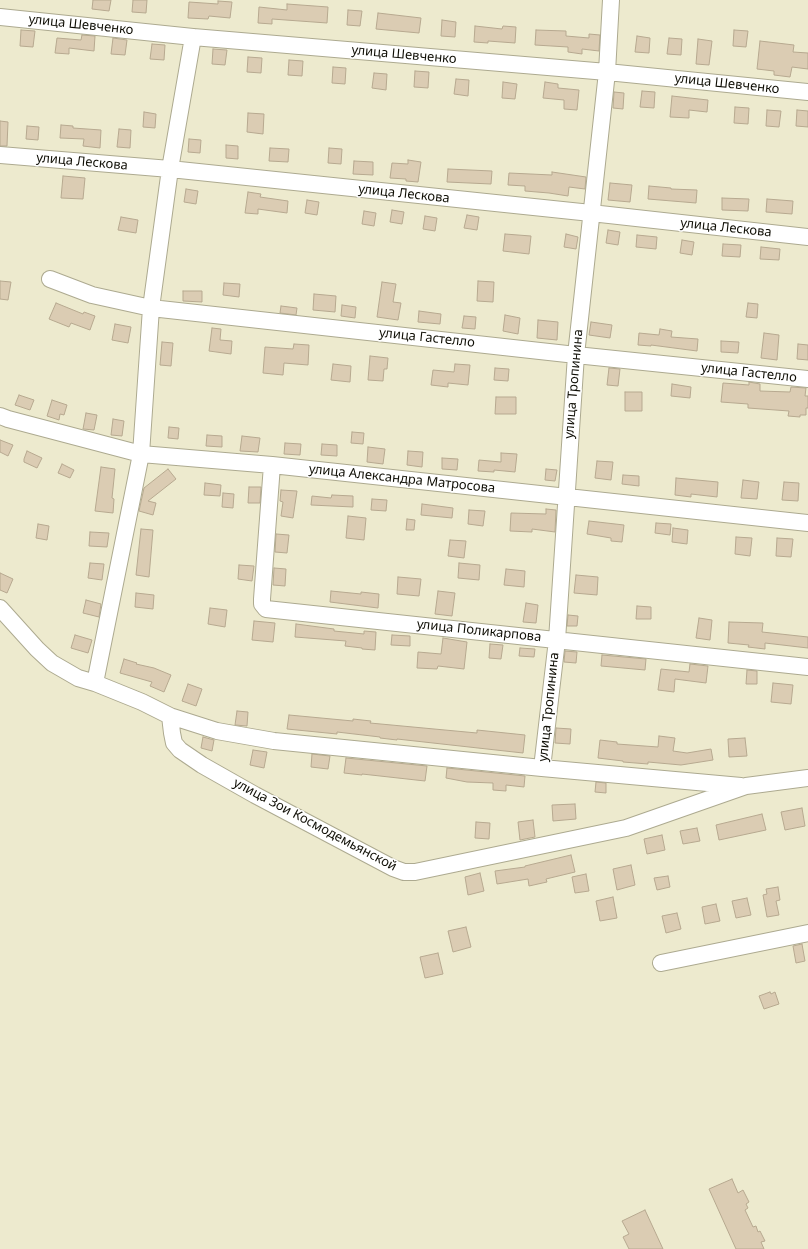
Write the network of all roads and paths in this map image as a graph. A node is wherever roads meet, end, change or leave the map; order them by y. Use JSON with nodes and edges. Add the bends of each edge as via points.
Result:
{"nodes":[{"id":1,"x":611,"y":0,"type":"edge"},
{"id":2,"x":0,"y":17,"type":"edge"},
{"id":3,"x":193,"y":37,"type":"junction"},
{"id":4,"x":607,"y":72,"type":"junction"},
{"id":5,"x":808,"y":92,"type":"edge"},
{"id":6,"x":0,"y":155,"type":"edge"},
{"id":7,"x":170,"y":170,"type":"junction"},
{"id":8,"x":591,"y":213,"type":"junction"},
{"id":9,"x":808,"y":237,"type":"edge"},
{"id":10,"x":50,"y":279,"type":"dead end"},
{"id":11,"x":151,"y":308,"type":"junction"},
{"id":12,"x":576,"y":355,"type":"junction"},
{"id":13,"x":808,"y":379,"type":"edge"},
{"id":14,"x":0,"y":416,"type":"edge"},
{"id":15,"x":141,"y":454,"type":"junction"},
{"id":16,"x":272,"y":465,"type":"junction"},
{"id":17,"x":565,"y":496,"type":"junction"},
{"id":18,"x":808,"y":523,"type":"edge"},
{"id":19,"x":0,"y":608,"type":"edge"},
{"id":20,"x":557,"y":640,"type":"junction"},
{"id":21,"x":808,"y":666,"type":"edge"},
{"id":22,"x":95,"y":683,"type":"junction"},
{"id":23,"x":170,"y":716,"type":"junction"},
{"id":24,"x":542,"y":768,"type":"junction"},
{"id":25,"x":808,"y":778,"type":"edge"},
{"id":26,"x":746,"y":786,"type":"junction"},
{"id":27,"x":808,"y":932,"type":"edge"},
{"id":28,"x":661,"y":963,"type":"dead end"}],
"edges":[{"from":1,"to":4,"type":"street","name":"улица Тропинина"},
{"from":2,"to":3,"type":"street","name":"улица Шевченко"},
{"from":3,"to":4,"type":"street","name":"улица Шевченко"},
{"from":3,"to":7,"type":"street"},
{"from":4,"to":5,"type":"street","name":"улица Шевченко"},
{"from":4,"to":8,"type":"street","name":"улица Тропинина"},
{"from":6,"to":7,"type":"street","name":"улица Лескова"},
{"from":7,"to":8,"type":"street","name":"улица Лескова"},
{"from":7,"to":11,"type":"street"},
{"from":8,"to":9,"type":"street","name":"улица Лескова"},
{"from":8,"to":12,"type":"street","name":"улица Тропинина"},
{"from":10,"to":11,"type":"street","name":"улица Гастелло","via":[[92,294]]},
{"from":11,"to":12,"type":"street","name":"улица Гастелло"},
{"from":11,"to":15,"type":"street"},
{"from":12,"to":13,"type":"street","name":"улица Гастелло"},
{"from":12,"to":17,"type":"street","name":"улица Тропинина"},
{"from":14,"to":15,"type":"street","name":"улица Александра Матросова"},
{"from":15,"to":16,"type":"street","name":"улица Александра Матросова"},
{"from":15,"to":22,"type":"street"},
{"from":16,"to":17,"type":"street","name":"улица Александра Матросова"},
{"from":16,"to":20,"type":"street","name":"улица Поликарпова","via":[[262,599],[264,607]]},
{"from":17,"to":18,"type":"street","name":"улица Александра Матросова"},
{"from":17,"to":20,"type":"street","name":"улица Тропинина"},
{"from":19,"to":22,"type":"street","via":[[52,663],[78,678]]},
{"from":20,"to":21,"type":"street","name":"улица Поликарпова"},
{"from":20,"to":24,"type":"street","name":"улица Тропинина"},
{"from":22,"to":23,"type":"street"},
{"from":23,"to":24,"type":"street","via":[[217,731],[274,741]]},
{"from":23,"to":26,"type":"street","name":"улица Зои Космодемьянской","via":[[174,743],[202,765],[404,872],[415,872],[626,828]]},
{"from":24,"to":26,"type":"street"},
{"from":25,"to":26,"type":"street","name":"улица Зои Космодемьянской"},
{"from":27,"to":28,"type":"street"}]}
